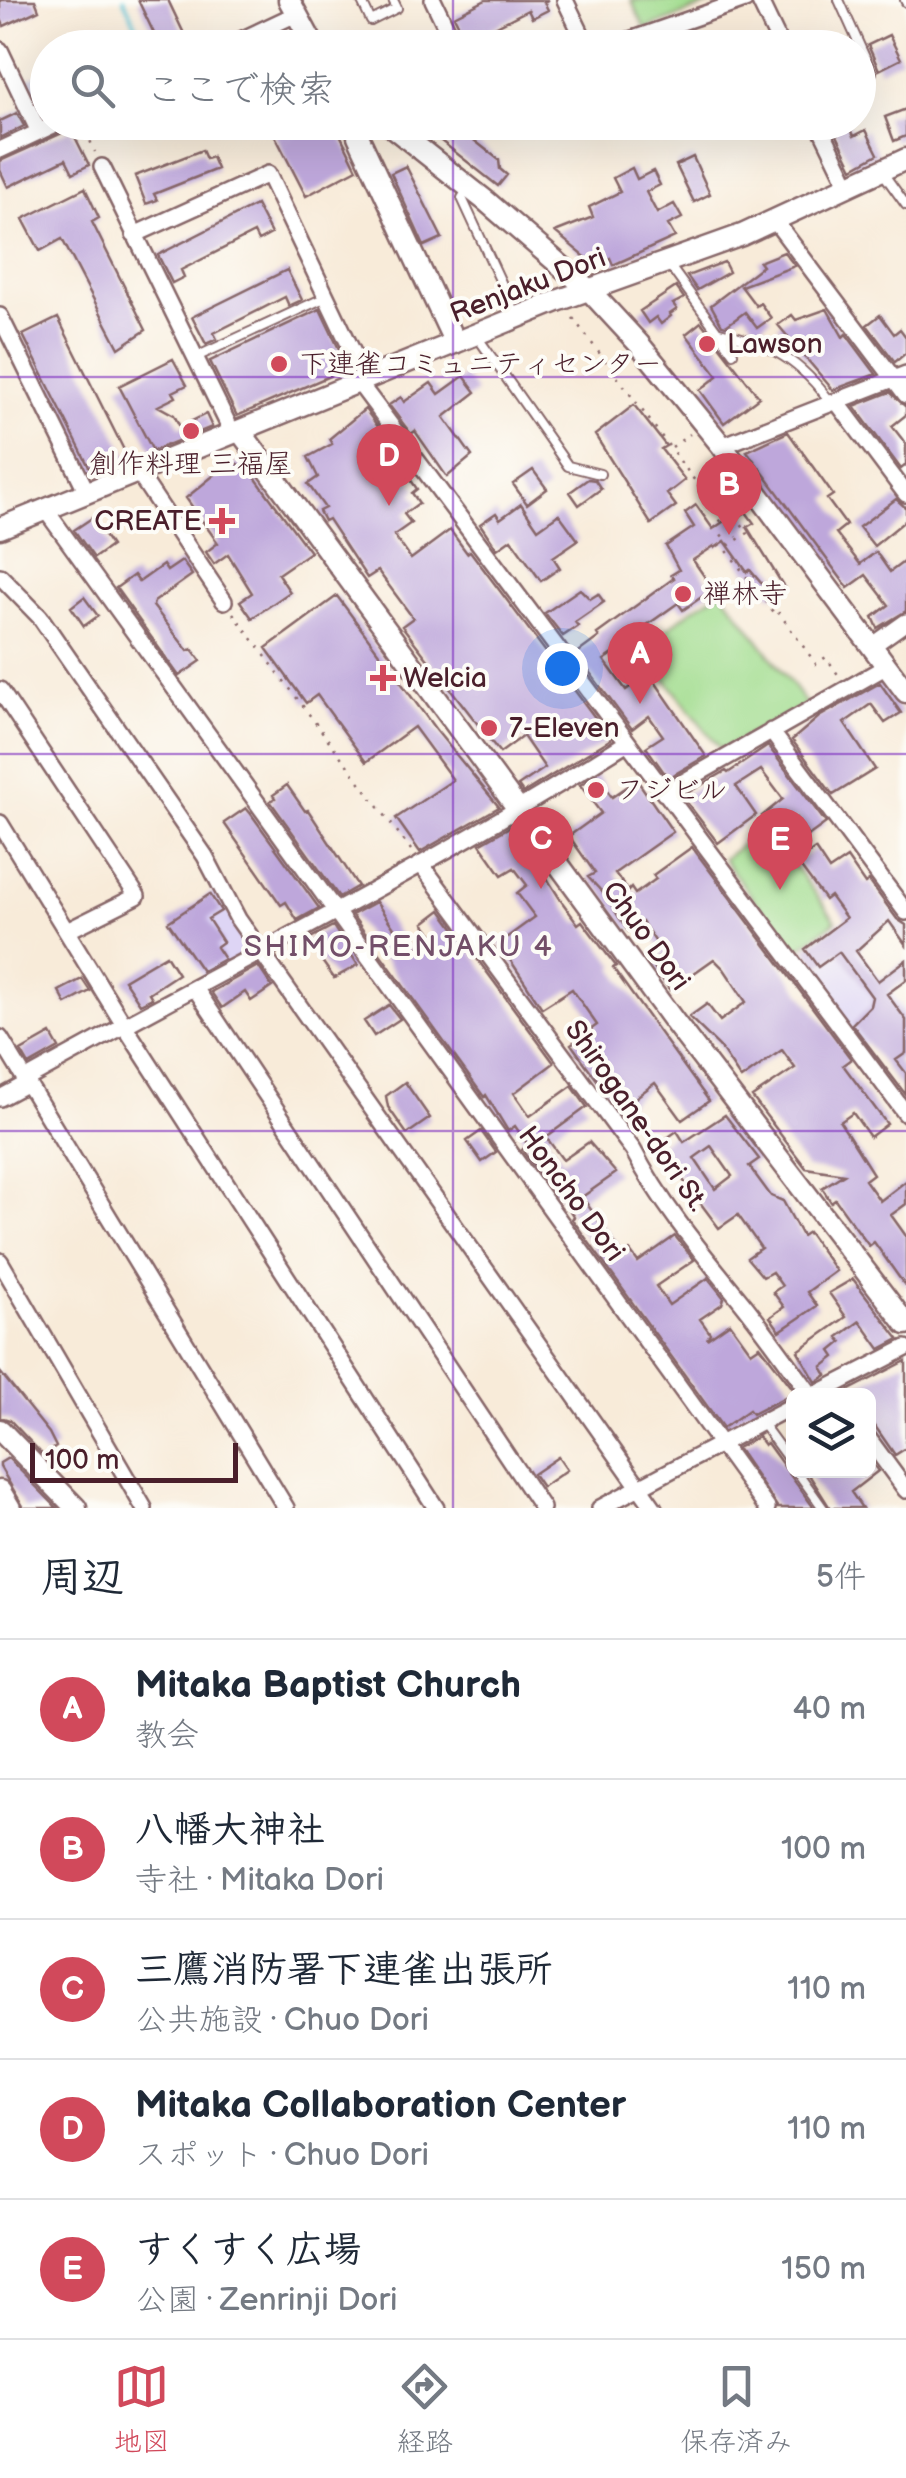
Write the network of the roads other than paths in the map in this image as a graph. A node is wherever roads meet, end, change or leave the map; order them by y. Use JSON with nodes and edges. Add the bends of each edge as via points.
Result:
{"nodes":[{"id":1,"x":361,"y":0,"type":"edge"},
{"id":2,"x":394,"y":0,"type":"edge"},
{"id":3,"x":432,"y":0,"type":"edge"},
{"id":4,"x":565,"y":0,"type":"edge"},
{"id":5,"x":746,"y":0,"type":"edge"},
{"id":6,"x":760,"y":0,"type":"edge"},
{"id":7,"x":839,"y":0,"type":"edge"},
{"id":8,"x":293,"y":7,"type":"edge"},
{"id":9,"x":254,"y":30,"type":"edge"},
{"id":10,"x":306,"y":30,"type":"edge"},
{"id":11,"x":447,"y":30,"type":"edge"},
{"id":12,"x":579,"y":30,"type":"edge"},
{"id":13,"x":659,"y":30,"type":"edge"},
{"id":14,"x":774,"y":30,"type":"edge"},
{"id":15,"x":853,"y":30,"type":"edge"},
{"id":16,"x":0,"y":50,"type":"edge"},
{"id":17,"x":30,"y":113,"type":"edge"},
{"id":18,"x":30,"y":136,"type":"edge"},
{"id":19,"x":360,"y":140,"type":"edge"},
{"id":20,"x":414,"y":140,"type":"edge"},
{"id":21,"x":827,"y":140,"type":"edge"},
{"id":22,"x":0,"y":150,"type":"edge"},
{"id":23,"x":906,"y":159,"type":"edge"},
{"id":24,"x":102,"y":166,"type":"road end"},
{"id":25,"x":880,"y":170,"type":"junction"},
{"id":26,"x":848,"y":184,"type":"junction"},
{"id":27,"x":468,"y":187,"type":"junction"},
{"id":28,"x":906,"y":206,"type":"edge"},
{"id":29,"x":774,"y":221,"type":"junction"},
{"id":30,"x":134,"y":235,"type":"junction"},
{"id":31,"x":668,"y":262,"type":"junction"},
{"id":32,"x":589,"y":290,"type":"junction"},
{"id":33,"x":328,"y":296,"type":"junction"},
{"id":34,"x":0,"y":316,"type":"edge"},
{"id":35,"x":517,"y":317,"type":"junction"},
{"id":36,"x":718,"y":332,"type":"junction"},
{"id":37,"x":476,"y":335,"type":"junction"},
{"id":38,"x":455,"y":343,"type":"junction"},
{"id":39,"x":734,"y":353,"type":"dead end"},
{"id":40,"x":194,"y":358,"type":"junction"},
{"id":41,"x":900,"y":376,"type":"edge"},
{"id":42,"x":363,"y":381,"type":"junction"},
{"id":43,"x":906,"y":395,"type":"edge"},
{"id":44,"x":835,"y":403,"type":"junction"},
{"id":45,"x":237,"y":432,"type":"junction"},
{"id":46,"x":722,"y":446,"type":"junction"},
{"id":47,"x":138,"y":471,"type":"junction"},
{"id":48,"x":600,"y":474,"type":"dead end"},
{"id":49,"x":88,"y":492,"type":"junction"},
{"id":50,"x":906,"y":494,"type":"edge"},
{"id":51,"x":45,"y":509,"type":"junction"},
{"id":52,"x":0,"y":528,"type":"edge"},
{"id":53,"x":0,"y":576,"type":"edge"},
{"id":54,"x":224,"y":601,"type":"road end"},
{"id":55,"x":906,"y":622,"type":"edge"},
{"id":56,"x":872,"y":646,"type":"junction"},
{"id":57,"x":887,"y":666,"type":"junction"},
{"id":58,"x":0,"y":690,"type":"edge"},
{"id":59,"x":906,"y":692,"type":"edge"},
{"id":60,"x":771,"y":730,"type":"junction"},
{"id":61,"x":626,"y":743,"type":"junction"},
{"id":62,"x":664,"y":793,"type":"junction"},
{"id":63,"x":519,"y":810,"type":"junction"},
{"id":64,"x":0,"y":822,"type":"edge"},
{"id":65,"x":421,"y":864,"type":"junction"},
{"id":66,"x":333,"y":910,"type":"junction"},
{"id":67,"x":906,"y":912,"type":"edge"},
{"id":68,"x":67,"y":931,"type":"junction"},
{"id":69,"x":261,"y":950,"type":"junction"},
{"id":70,"x":195,"y":988,"type":"junction"},
{"id":71,"x":124,"y":1025,"type":"junction"},
{"id":72,"x":0,"y":1038,"type":"edge"},
{"id":73,"x":26,"y":1080,"type":"junction"},
{"id":74,"x":0,"y":1098,"type":"edge"},
{"id":75,"x":906,"y":1114,"type":"edge"},
{"id":76,"x":0,"y":1261,"type":"edge"},
{"id":77,"x":906,"y":1324,"type":"edge"},
{"id":78,"x":906,"y":1348,"type":"edge"},
{"id":79,"x":807,"y":1388,"type":"edge"},
{"id":80,"x":840,"y":1388,"type":"edge"},
{"id":81,"x":786,"y":1409,"type":"edge"},
{"id":82,"x":760,"y":1421,"type":"junction"},
{"id":83,"x":0,"y":1430,"type":"edge"},
{"id":84,"x":721,"y":1442,"type":"junction"},
{"id":85,"x":876,"y":1449,"type":"edge"},
{"id":86,"x":786,"y":1457,"type":"edge"},
{"id":87,"x":801,"y":1478,"type":"edge"},
{"id":88,"x":639,"y":1487,"type":"junction"},
{"id":89,"x":906,"y":1490,"type":"edge"},
{"id":90,"x":0,"y":1491,"type":"edge"},
{"id":91,"x":10,"y":1508,"type":"edge"},
{"id":92,"x":76,"y":1508,"type":"edge"},
{"id":93,"x":144,"y":1508,"type":"edge"},
{"id":94,"x":286,"y":1508,"type":"edge"},
{"id":95,"x":436,"y":1508,"type":"edge"},
{"id":96,"x":542,"y":1508,"type":"edge"},
{"id":97,"x":600,"y":1508,"type":"edge"},
{"id":98,"x":654,"y":1508,"type":"edge"},
{"id":99,"x":767,"y":1508,"type":"edge"},
{"id":100,"x":823,"y":1508,"type":"edge"}],
"edges":[{"from":1,"to":2,"type":"lane","via":[[371,21],[397,8]]},
{"from":3,"to":11,"type":"street"},
{"from":4,"to":12,"type":"street"},
{"from":5,"to":13,"type":"street"},
{"from":6,"to":14,"type":"street"},
{"from":7,"to":15,"type":"lane"},
{"from":8,"to":9,"type":"street"},
{"from":8,"to":10,"type":"main road"},
{"from":16,"to":17,"type":"street"},
{"from":18,"to":22,"type":"street"},
{"from":19,"to":38,"type":"main road"},
{"from":20,"to":27,"type":"main road"},
{"from":21,"to":26,"type":"street"},
{"from":23,"to":25,"type":"main road","name":"Renjaku Dori"},
{"from":24,"to":30,"type":"street"},
{"from":25,"to":26,"type":"main road","name":"Renjaku Dori"},
{"from":25,"to":28,"type":"lane"},
{"from":26,"to":29,"type":"main road","name":"Renjaku Dori"},
{"from":27,"to":32,"type":"main road"},
{"from":27,"to":35,"type":"lane","via":[[462,198]]},
{"from":29,"to":31,"type":"main road","name":"Renjaku Dori"},
{"from":29,"to":41,"type":"street"},
{"from":30,"to":33,"type":"street","via":[[268,174]]},
{"from":30,"to":40,"type":"street"},
{"from":31,"to":32,"type":"main road","name":"Renjaku Dori"},
{"from":31,"to":36,"type":"lane"},
{"from":32,"to":35,"type":"main road","name":"Renjaku Dori"},
{"from":32,"to":46,"type":"main road"},
{"from":33,"to":40,"type":"lane"},
{"from":33,"to":42,"type":"street"},
{"from":34,"to":49,"type":"street"},
{"from":35,"to":37,"type":"main road","name":"Renjaku Dori"},
{"from":36,"to":39,"type":"lane"},
{"from":36,"to":44,"type":"lane","via":[[754,339],[790,360]]},
{"from":37,"to":38,"type":"main road","name":"Renjaku Dori"},
{"from":37,"to":48,"type":"lane","via":[[568,466]]},
{"from":38,"to":42,"type":"main road","name":"Renjaku Dori"},
{"from":40,"to":45,"type":"street"},
{"from":41,"to":43,"type":"street"},
{"from":41,"to":44,"type":"street"},
{"from":42,"to":45,"type":"main road","name":"Renjaku Dori"},
{"from":42,"to":61,"type":"street"},
{"from":44,"to":46,"type":"street"},
{"from":44,"to":50,"type":"street"},
{"from":45,"to":47,"type":"main road","name":"Renjaku Dori"},
{"from":45,"to":63,"type":"main road","name":"Chuo Dori"},
{"from":46,"to":56,"type":"main road"},
{"from":47,"to":49,"type":"main road","name":"Renjaku Dori"},
{"from":47,"to":54,"type":"street"},
{"from":49,"to":51,"type":"main road","name":"Renjaku Dori"},
{"from":51,"to":52,"type":"main road","name":"Renjaku Dori"},
{"from":51,"to":66,"type":"street","name":"Honcho Dori"},
{"from":53,"to":69,"type":"street","via":[[40,617],[206,856]]},
{"from":55,"to":56,"type":"street"},
{"from":56,"to":57,"type":"main road"},
{"from":57,"to":59,"type":"main road"},
{"from":57,"to":60,"type":"street"},
{"from":58,"to":68,"type":"street","via":[[137,896]]},
{"from":60,"to":62,"type":"street"},
{"from":60,"to":67,"type":"street"},
{"from":61,"to":62,"type":"street"},
{"from":61,"to":63,"type":"street"},
{"from":62,"to":75,"type":"street"},
{"from":63,"to":65,"type":"street"},
{"from":63,"to":77,"type":"main road","name":"Chuo Dori"},
{"from":64,"to":68,"type":"street"},
{"from":65,"to":66,"type":"street"},
{"from":65,"to":79,"type":"street","name":"Shirogane-dori St.","via":[[634,1150],[720,1279]]},
{"from":66,"to":69,"type":"street"},
{"from":66,"to":84,"type":"street","name":"Honcho Dori"},
{"from":68,"to":71,"type":"street"},
{"from":69,"to":70,"type":"street"},
{"from":69,"to":88,"type":"street"},
{"from":70,"to":71,"type":"street"},
{"from":70,"to":96,"type":"street"},
{"from":71,"to":73,"type":"street"},
{"from":71,"to":95,"type":"street"},
{"from":72,"to":73,"type":"street"},
{"from":73,"to":74,"type":"street"},
{"from":73,"to":94,"type":"street"},
{"from":76,"to":93,"type":"street"},
{"from":78,"to":80,"type":"street"},
{"from":81,"to":82,"type":"street"},
{"from":82,"to":84,"type":"street"},
{"from":82,"to":86,"type":"lane"},
{"from":83,"to":92,"type":"main road"},
{"from":84,"to":88,"type":"street"},
{"from":84,"to":99,"type":"street","name":"Honcho Dori"},
{"from":85,"to":89,"type":"street"},
{"from":87,"to":100,"type":"lane"},
{"from":88,"to":97,"type":"street"},
{"from":88,"to":98,"type":"street"},
{"from":90,"to":91,"type":"main road"}]}
